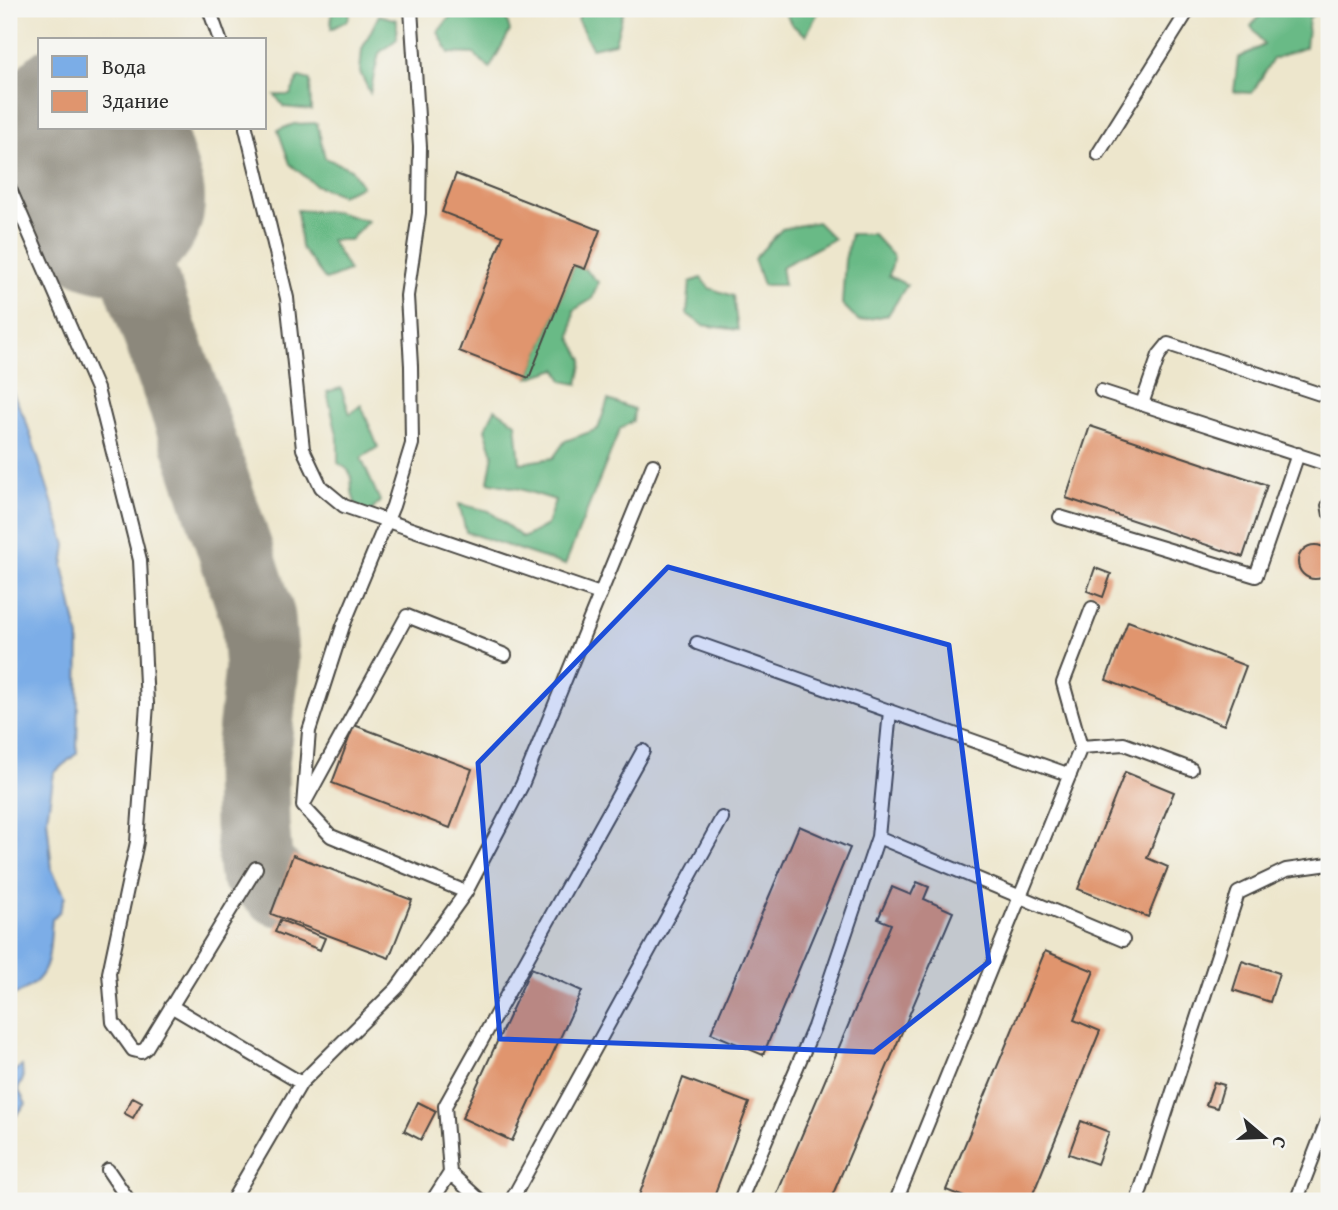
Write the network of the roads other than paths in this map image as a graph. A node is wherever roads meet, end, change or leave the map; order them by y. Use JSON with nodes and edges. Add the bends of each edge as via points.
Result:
{"nodes":[{"id":1,"x":209,"y":9,"type":"edge"},
{"id":2,"x":411,"y":9,"type":"edge"},
{"id":3,"x":1189,"y":9,"type":"edge"},
{"id":4,"x":219,"y":38,"type":"edge"},
{"id":5,"x":246,"y":130,"type":"edge"},
{"id":6,"x":1098,"y":154,"type":"dead end"},
{"id":7,"x":9,"y":187,"type":"edge"},
{"id":8,"x":1101,"y":391,"type":"dead end"},
{"id":9,"x":1329,"y":397,"type":"edge"},
{"id":10,"x":1142,"y":404,"type":"junction"},
{"id":11,"x":1298,"y":454,"type":"junction"},
{"id":12,"x":1329,"y":464,"type":"edge"},
{"id":13,"x":653,"y":465,"type":"dead end"},
{"id":14,"x":1060,"y":517,"type":"dead end"},
{"id":15,"x":387,"y":521,"type":"junction"},
{"id":16,"x":600,"y":594,"type":"junction"},
{"id":17,"x":1092,"y":608,"type":"dead end"},
{"id":18,"x":697,"y":643,"type":"dead end"},
{"id":19,"x":505,"y":655,"type":"dead end"},
{"id":20,"x":890,"y":711,"type":"junction"},
{"id":21,"x":1082,"y":747,"type":"junction"},
{"id":22,"x":643,"y":751,"type":"dead end"},
{"id":23,"x":1191,"y":769,"type":"dead end"},
{"id":24,"x":1070,"y":775,"type":"junction"},
{"id":25,"x":303,"y":806,"type":"junction"},
{"id":26,"x":722,"y":818,"type":"dead end"},
{"id":27,"x":878,"y":837,"type":"junction"},
{"id":28,"x":1329,"y":864,"type":"edge"},
{"id":29,"x":256,"y":868,"type":"dead end"},
{"id":30,"x":466,"y":892,"type":"junction"},
{"id":31,"x":1021,"y":896,"type":"junction"},
{"id":32,"x":1123,"y":940,"type":"dead end"},
{"id":33,"x":172,"y":1006,"type":"junction"},
{"id":34,"x":301,"y":1083,"type":"junction"},
{"id":35,"x":1329,"y":1116,"type":"edge"},
{"id":36,"x":108,"y":1170,"type":"dead end"},
{"id":37,"x":450,"y":1174,"type":"junction"},
{"id":38,"x":129,"y":1201,"type":"edge"},
{"id":39,"x":232,"y":1201,"type":"edge"},
{"id":40,"x":432,"y":1201,"type":"edge"},
{"id":41,"x":481,"y":1201,"type":"edge"},
{"id":42,"x":511,"y":1201,"type":"edge"},
{"id":43,"x":740,"y":1201,"type":"edge"},
{"id":44,"x":896,"y":1201,"type":"edge"},
{"id":45,"x":1138,"y":1201,"type":"edge"},
{"id":46,"x":1293,"y":1201,"type":"edge"}],
"edges":[{"from":1,"to":4,"type":"lane"},
{"from":2,"to":15,"type":"lane","via":[[420,147],[419,213],[407,296],[412,444]]},
{"from":3,"to":6,"type":"lane"},
{"from":5,"to":15,"type":"lane","via":[[287,298],[303,449],[321,487],[344,506]]},
{"from":7,"to":33,"type":"lane","via":[[97,389],[140,560],[148,704],[137,842],[109,973],[113,1022],[133,1050],[141,1052]]},
{"from":8,"to":10,"type":"lane"},
{"from":9,"to":10,"type":"lane","via":[[1168,344],[1159,355]]},
{"from":10,"to":11,"type":"lane"},
{"from":11,"to":12,"type":"lane"},
{"from":11,"to":14,"type":"lane","via":[[1256,576]]},
{"from":13,"to":16,"type":"lane"},
{"from":15,"to":16,"type":"lane"},
{"from":15,"to":25,"type":"lane","via":[[343,626],[309,731]]},
{"from":16,"to":30,"type":"lane","via":[[522,785]]},
{"from":17,"to":21,"type":"lane","via":[[1063,682]]},
{"from":18,"to":20,"type":"lane"},
{"from":19,"to":25,"type":"lane","via":[[407,616]]},
{"from":20,"to":24,"type":"lane"},
{"from":20,"to":27,"type":"lane"},
{"from":21,"to":23,"type":"lane","via":[[1124,744]]},
{"from":21,"to":24,"type":"lane"},
{"from":22,"to":37,"type":"lane","via":[[444,1106]]},
{"from":24,"to":31,"type":"lane"},
{"from":25,"to":30,"type":"lane","via":[[331,836]]},
{"from":26,"to":42,"type":"lane"},
{"from":27,"to":31,"type":"lane"},
{"from":27,"to":43,"type":"lane","via":[[814,1027]]},
{"from":28,"to":45,"type":"lane","via":[[1286,870],[1238,893]]},
{"from":29,"to":33,"type":"lane"},
{"from":30,"to":34,"type":"lane","via":[[397,988]]},
{"from":31,"to":32,"type":"lane"},
{"from":31,"to":44,"type":"lane"},
{"from":33,"to":34,"type":"lane"},
{"from":34,"to":39,"type":"lane"},
{"from":35,"to":46,"type":"lane"},
{"from":36,"to":38,"type":"lane"},
{"from":37,"to":40,"type":"lane"},
{"from":37,"to":41,"type":"lane"}]}
